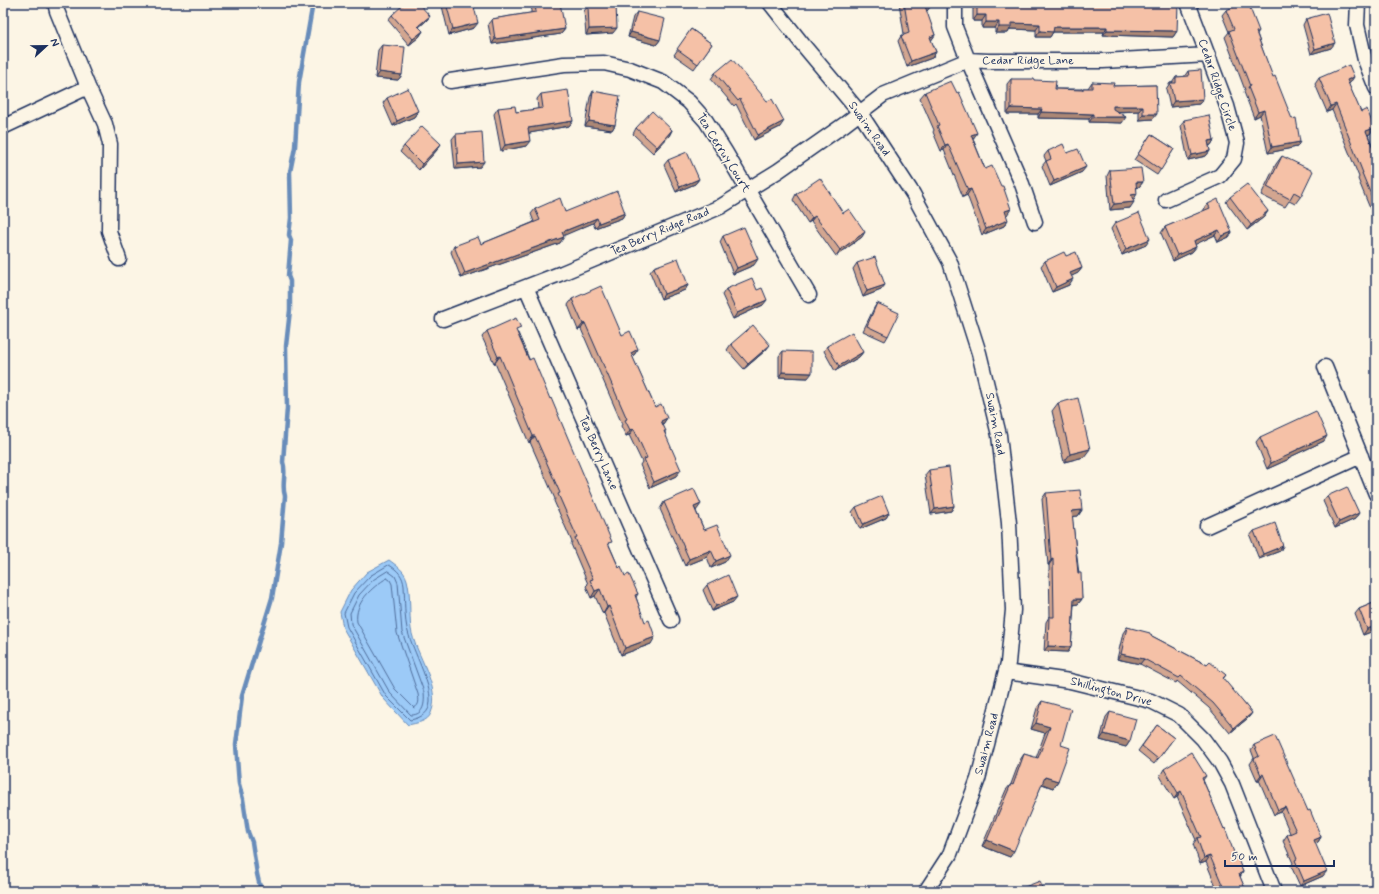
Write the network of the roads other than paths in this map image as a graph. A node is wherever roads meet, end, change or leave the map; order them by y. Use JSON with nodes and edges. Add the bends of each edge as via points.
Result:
{"nodes":[{"id":1,"x":55,"y":3,"type":"edge"},
{"id":2,"x":770,"y":3,"type":"edge"},
{"id":3,"x":955,"y":3,"type":"edge"},
{"id":4,"x":1188,"y":3,"type":"edge"},
{"id":5,"x":1358,"y":3,"type":"edge"},
{"id":6,"x":1208,"y":55,"type":"junction"},
{"id":7,"x":968,"y":60,"type":"junction"},
{"id":8,"x":450,"y":81,"type":"dead end"},
{"id":9,"x":88,"y":87,"type":"junction"},
{"id":10,"x":1376,"y":88,"type":"edge"},
{"id":11,"x":860,"y":112,"type":"junction"},
{"id":12,"x":3,"y":127,"type":"edge"},
{"id":13,"x":747,"y":190,"type":"junction"},
{"id":14,"x":1166,"y":200,"type":"dead end"},
{"id":15,"x":1035,"y":222,"type":"dead end"},
{"id":16,"x":119,"y":259,"type":"dead end"},
{"id":17,"x":526,"y":287,"type":"junction"},
{"id":18,"x":809,"y":295,"type":"dead end"},
{"id":19,"x":443,"y":318,"type":"dead end"},
{"id":20,"x":1325,"y":367,"type":"dead end"},
{"id":21,"x":1361,"y":456,"type":"junction"},
{"id":22,"x":1376,"y":494,"type":"edge"},
{"id":23,"x":1207,"y":526,"type":"dead end"},
{"id":24,"x":671,"y":620,"type":"dead end"},
{"id":25,"x":1006,"y":672,"type":"junction"},
{"id":26,"x":926,"y":891,"type":"edge"},
{"id":27,"x":1274,"y":891,"type":"edge"}],
"edges":[{"from":1,"to":9,"type":"street"},
{"from":2,"to":11,"type":"street","name":"Swaim Road"},
{"from":3,"to":7,"type":"street","via":[[955,27]]},
{"from":4,"to":6,"type":"street","name":"Cedar Ridge Circle"},
{"from":5,"to":10,"type":"street","via":[[1357,25],[1365,60]]},
{"from":6,"to":7,"type":"street","name":"Cedar Ridge Lane","via":[[1103,61]]},
{"from":6,"to":14,"type":"street","name":"Cedar Ridge Circle","via":[[1227,106],[1237,143],[1234,159],[1220,176]]},
{"from":7,"to":11,"type":"street","name":"Cedar Ridge Lane","via":[[883,95]]},
{"from":7,"to":15,"type":"street","via":[[1022,184]]},
{"from":8,"to":13,"type":"street","name":"Tea Cerruy Court","via":[[564,64],[604,63],[630,69],[663,82],[689,102],[706,121]]},
{"from":9,"to":12,"type":"street"},
{"from":9,"to":16,"type":"street","via":[[105,124],[110,144],[109,232]]},
{"from":11,"to":13,"type":"street","name":"Tea Berry Ridge Road","via":[[790,163]]},
{"from":11,"to":25,"type":"street","name":"Swaim Road","via":[[913,194],[950,262],[979,353],[999,435],[1009,523],[1013,610]]},
{"from":13,"to":17,"type":"street","name":"Tea Berry Ridge Road","via":[[720,207]]},
{"from":13,"to":18,"type":"street","name":"Tea Cerruy Court"},
{"from":17,"to":19,"type":"street","name":"Tea Berry Ridge Road"},
{"from":17,"to":24,"type":"street","name":"Tea Berry Lane"},
{"from":20,"to":21,"type":"street"},
{"from":21,"to":22,"type":"street"},
{"from":21,"to":23,"type":"street"},
{"from":25,"to":26,"type":"street","name":"Swaim Road","via":[[978,779],[950,854]]},
{"from":25,"to":27,"type":"street","name":"Shillington Drive","via":[[1070,681],[1151,701],[1179,715],[1203,739],[1232,784]]}]}
